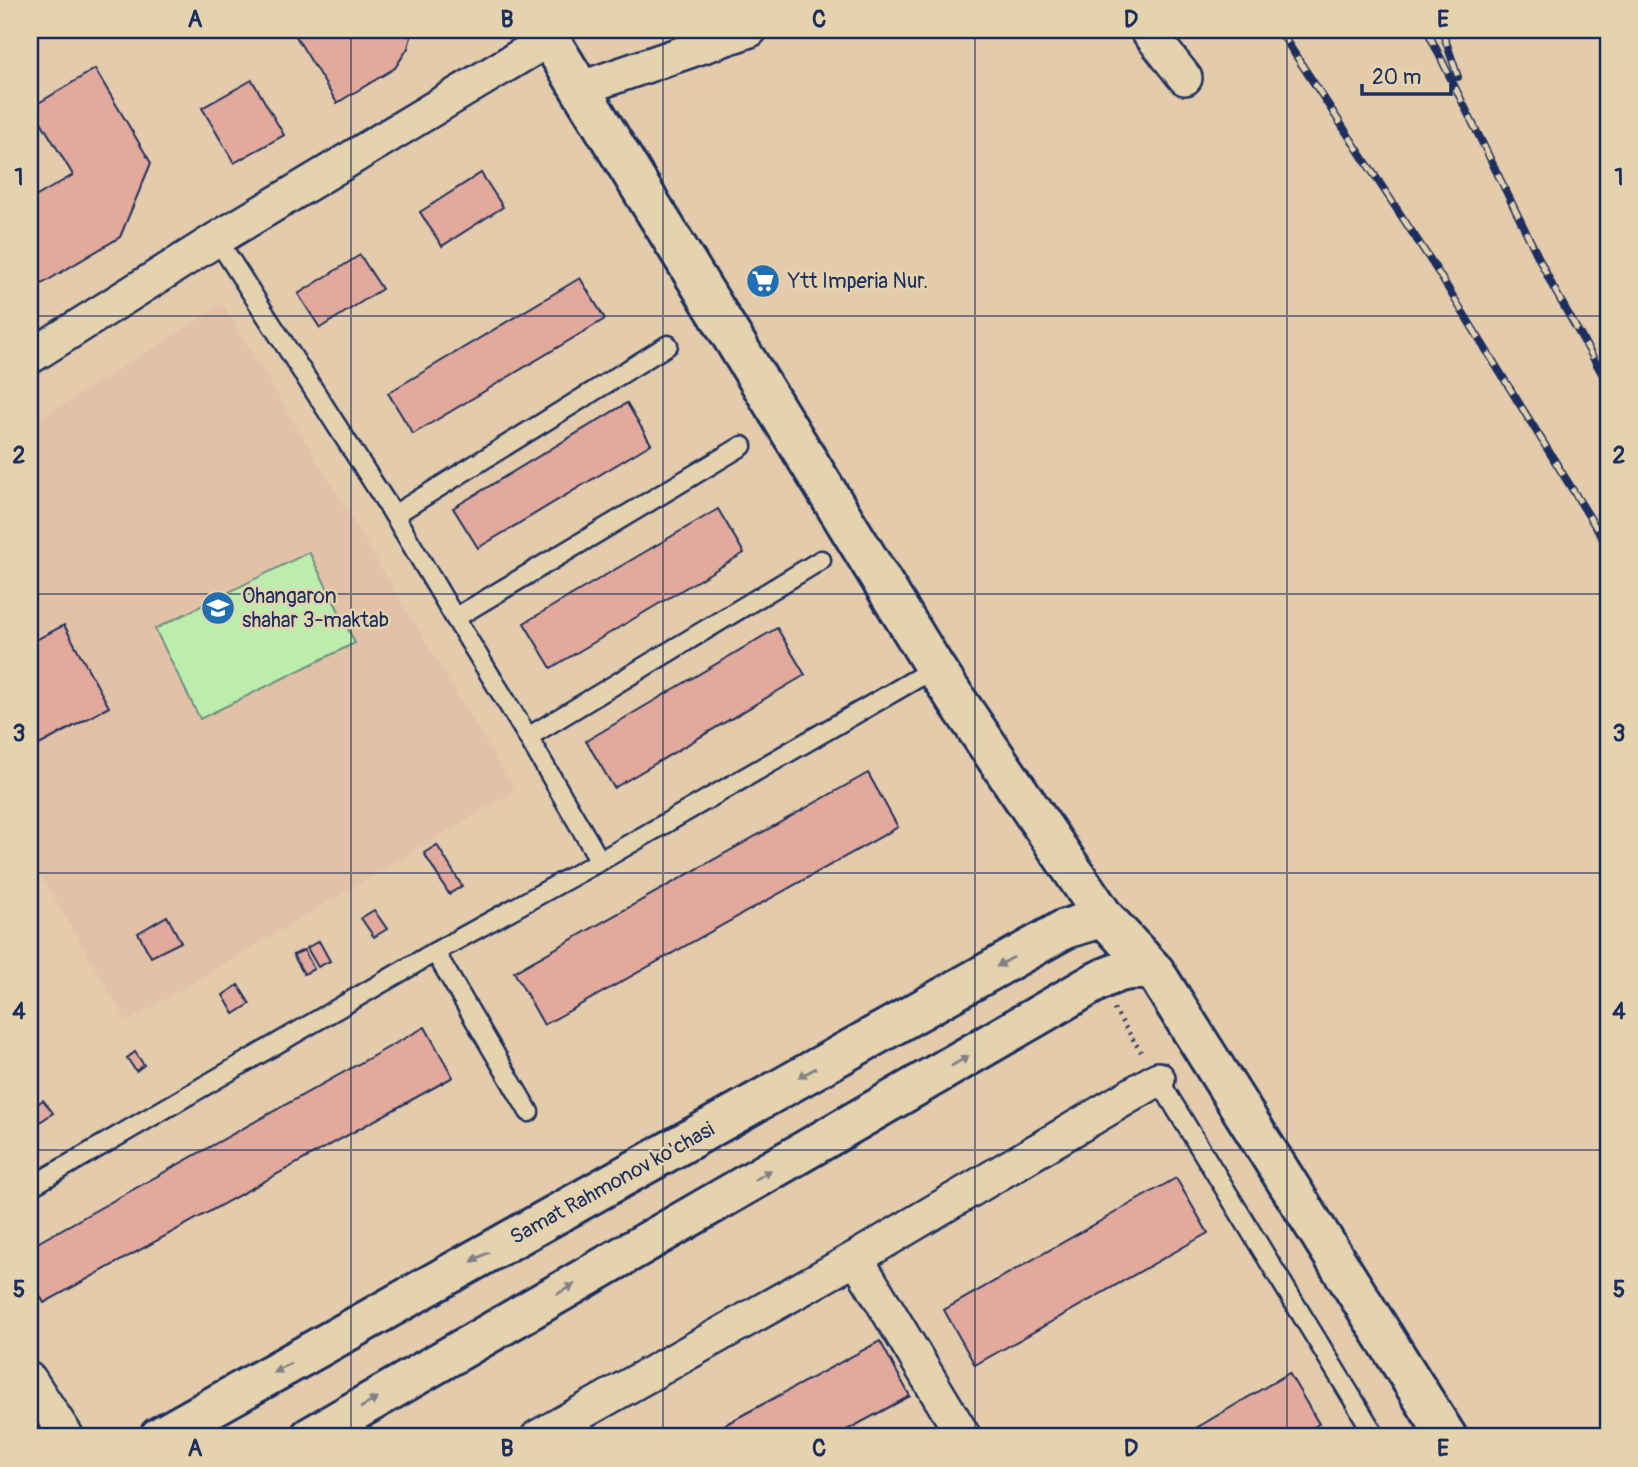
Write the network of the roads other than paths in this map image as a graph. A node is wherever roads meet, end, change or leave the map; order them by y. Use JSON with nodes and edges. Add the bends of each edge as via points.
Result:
{"nodes":[{"id":1,"x":750,"y":30,"type":"edge"},
{"id":2,"x":1147,"y":30,"type":"edge"},
{"id":3,"x":547,"y":34,"type":"edge"},
{"id":4,"x":1185,"y":78,"type":"dead end"},
{"id":5,"x":579,"y":89,"type":"junction"},
{"id":6,"x":217,"y":239,"type":"junction"},
{"id":7,"x":668,"y":345,"type":"dead end"},
{"id":8,"x":30,"y":357,"type":"edge"},
{"id":9,"x":742,"y":446,"type":"dead end"},
{"id":10,"x":394,"y":515,"type":"junction"},
{"id":11,"x":821,"y":560,"type":"dead end"},
{"id":12,"x":455,"y":618,"type":"junction"},
{"id":13,"x":935,"y":668,"type":"junction"},
{"id":14,"x":528,"y":737,"type":"junction"},
{"id":15,"x":600,"y":861,"type":"junction"},
{"id":16,"x":1104,"y":917,"type":"junction"},
{"id":17,"x":1065,"y":929,"type":"junction"},
{"id":18,"x":435,"y":952,"type":"junction"},
{"id":19,"x":1155,"y":972,"type":"junction"},
{"id":20,"x":1096,"y":982,"type":"junction"},
{"id":21,"x":1158,"y":1079,"type":"joint"},
{"id":22,"x":529,"y":1112,"type":"dead end"},
{"id":23,"x":30,"y":1186,"type":"edge"},
{"id":24,"x":856,"y":1258,"type":"junction"},
{"id":25,"x":30,"y":1380,"type":"edge"},
{"id":26,"x":67,"y":1437,"type":"edge"},
{"id":27,"x":159,"y":1437,"type":"edge"},
{"id":28,"x":310,"y":1437,"type":"edge"},
{"id":29,"x":538,"y":1437,"type":"edge"},
{"id":30,"x":964,"y":1437,"type":"edge"},
{"id":31,"x":1376,"y":1437,"type":"edge"},
{"id":32,"x":1447,"y":1437,"type":"edge"}],
"edges":[{"from":1,"to":5,"type":"street"},
{"from":2,"to":4,"type":"street"},
{"from":3,"to":5,"type":"main road"},
{"from":3,"to":6,"type":"street"},
{"from":5,"to":13,"type":"main road"},
{"from":6,"to":8,"type":"street"},
{"from":6,"to":10,"type":"lane"},
{"from":7,"to":10,"type":"lane"},
{"from":9,"to":12,"type":"lane"},
{"from":10,"to":12,"type":"lane"},
{"from":11,"to":14,"type":"lane"},
{"from":12,"to":14,"type":"lane"},
{"from":13,"to":15,"type":"lane"},
{"from":13,"to":16,"type":"main road"},
{"from":14,"to":15,"type":"lane"},
{"from":15,"to":18,"type":"lane"},
{"from":16,"to":17,"type":"main road","name":"Samat Rahmonov ko'chasi"},
{"from":16,"to":19,"type":"main road"},
{"from":17,"to":20,"type":"main road"},
{"from":17,"to":27,"type":"main road","name":"Samat Rahmonov ko'chasi","one_way":true},
{"from":18,"to":22,"type":"lane"},
{"from":18,"to":23,"type":"lane"},
{"from":19,"to":20,"type":"main road","via":[[1123,971]]},
{"from":19,"to":32,"type":"main road"},
{"from":28,"to":20,"type":"main road","one_way":true},
{"from":21,"to":24,"type":"street"},
{"from":21,"to":31,"type":"lane"},
{"from":24,"to":29,"type":"street"},
{"from":24,"to":30,"type":"street"},
{"from":25,"to":26,"type":"street"}]}
